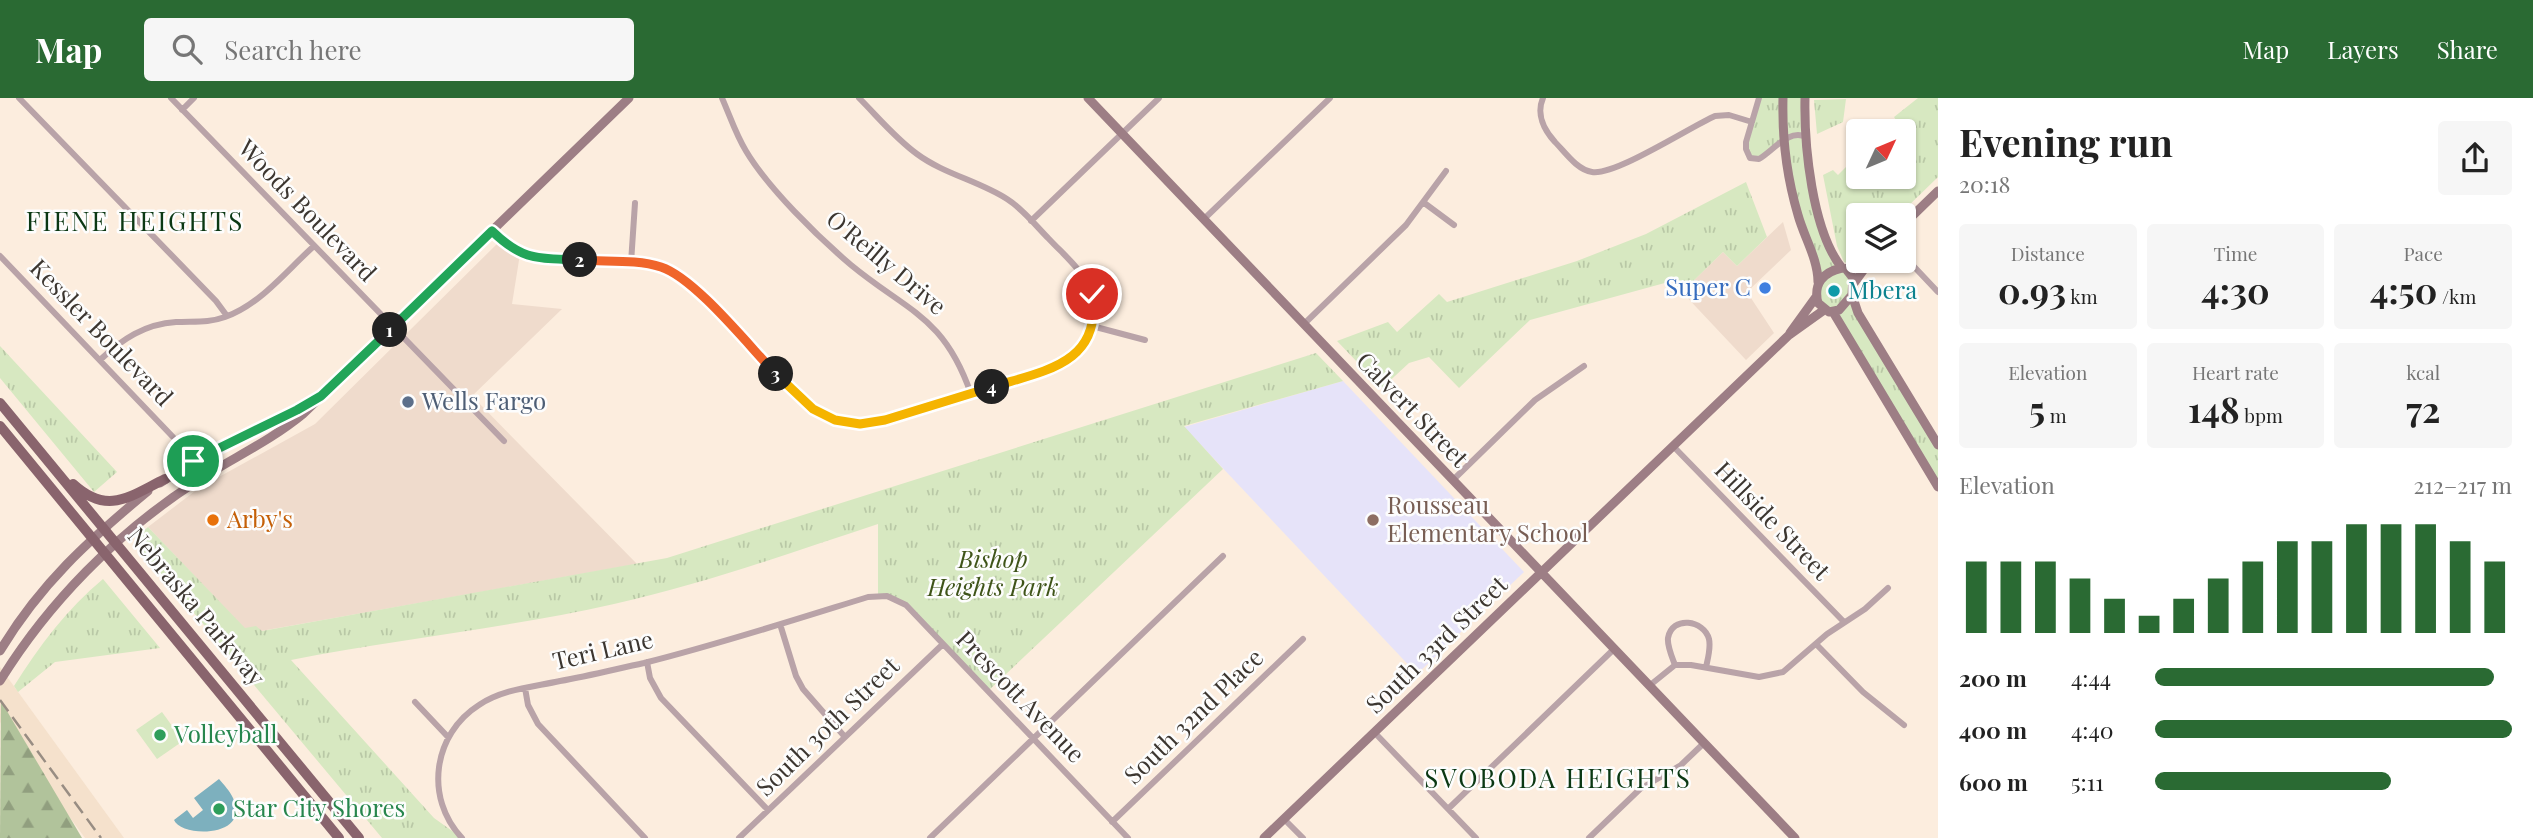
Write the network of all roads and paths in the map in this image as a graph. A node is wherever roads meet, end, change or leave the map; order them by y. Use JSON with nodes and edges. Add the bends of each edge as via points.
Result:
{"nodes":[{"id":1,"x":19,"y":98,"type":"edge"},
{"id":2,"x":171,"y":98,"type":"edge"},
{"id":3,"x":194,"y":98,"type":"edge"},
{"id":4,"x":629,"y":98,"type":"edge"},
{"id":5,"x":722,"y":98,"type":"edge"},
{"id":6,"x":859,"y":98,"type":"edge"},
{"id":7,"x":1088,"y":98,"type":"edge"},
{"id":8,"x":1158,"y":98,"type":"edge"},
{"id":9,"x":1330,"y":98,"type":"edge"},
{"id":10,"x":1543,"y":98,"type":"edge"},
{"id":11,"x":1759,"y":98,"type":"edge"},
{"id":12,"x":1783,"y":98,"type":"edge"},
{"id":13,"x":1805,"y":98,"type":"edge"},
{"id":14,"x":182,"y":110,"type":"junction"},
{"id":15,"x":1752,"y":122,"type":"junction"},
{"id":16,"x":1122,"y":133,"type":"junction"},
{"id":17,"x":1783,"y":141,"type":"junction"},
{"id":18,"x":1806,"y":141,"type":"junction"},
{"id":19,"x":1446,"y":171,"type":"dead end"},
{"id":20,"x":1938,"y":191,"type":"edge"},
{"id":21,"x":1423,"y":202,"type":"junction"},
{"id":22,"x":635,"y":203,"type":"dead end"},
{"id":23,"x":1916,"y":212,"type":"edge"},
{"id":24,"x":1204,"y":219,"type":"junction"},
{"id":25,"x":1031,"y":221,"type":"junction"},
{"id":26,"x":1454,"y":225,"type":"dead end"},
{"id":27,"x":492,"y":231,"type":"junction"},
{"id":28,"x":314,"y":246,"type":"junction"},
{"id":29,"x":0,"y":256,"type":"edge"},
{"id":30,"x":631,"y":263,"type":"junction"},
{"id":31,"x":1844,"y":268,"type":"junction"},
{"id":32,"x":1916,"y":269,"type":"edge"},
{"id":33,"x":1861,"y":273,"type":"edge"},
{"id":34,"x":1818,"y":282,"type":"junction"},
{"id":35,"x":1854,"y":283,"type":"junction"},
{"id":36,"x":1938,"y":292,"type":"edge"},
{"id":37,"x":1853,"y":295,"type":"junction"},
{"id":38,"x":1816,"y":297,"type":"junction"},
{"id":39,"x":1828,"y":311,"type":"junction"},
{"id":40,"x":227,"y":316,"type":"junction"},
{"id":41,"x":1304,"y":324,"type":"junction"},
{"id":42,"x":1092,"y":326,"type":"junction"},
{"id":43,"x":393,"y":327,"type":"junction"},
{"id":44,"x":1789,"y":335,"type":"junction"},
{"id":45,"x":1145,"y":340,"type":"dead end"},
{"id":46,"x":100,"y":360,"type":"junction"},
{"id":47,"x":1584,"y":366,"type":"dead end"},
{"id":48,"x":971,"y":394,"type":"junction"},
{"id":49,"x":321,"y":396,"type":"junction"},
{"id":50,"x":0,"y":402,"type":"edge"},
{"id":51,"x":0,"y":426,"type":"edge"},
{"id":52,"x":20,"y":428,"type":"junction"},
{"id":53,"x":257,"y":429,"type":"junction"},
{"id":54,"x":173,"y":437,"type":"dead end"},
{"id":55,"x":504,"y":441,"type":"dead end"},
{"id":56,"x":1938,"y":445,"type":"edge"},
{"id":57,"x":1673,"y":446,"type":"junction"},
{"id":58,"x":245,"y":453,"type":"junction"},
{"id":59,"x":165,"y":479,"type":"junction"},
{"id":60,"x":1452,"y":480,"type":"junction"},
{"id":61,"x":1938,"y":486,"type":"edge"},
{"id":62,"x":104,"y":528,"type":"junction"},
{"id":63,"x":92,"y":538,"type":"junction"},
{"id":64,"x":116,"y":545,"type":"junction"},
{"id":65,"x":105,"y":555,"type":"junction"},
{"id":66,"x":1223,"y":556,"type":"dead end"},
{"id":67,"x":1541,"y":573,"type":"junction"},
{"id":68,"x":1888,"y":588,"type":"dead end"},
{"id":69,"x":878,"y":596,"type":"joint"},
{"id":70,"x":1844,"y":622,"type":"junction"},
{"id":71,"x":780,"y":624,"type":"junction"},
{"id":72,"x":1303,"y":639,"type":"dead end"},
{"id":73,"x":943,"y":644,"type":"junction"},
{"id":74,"x":1816,"y":644,"type":"junction"},
{"id":75,"x":1614,"y":649,"type":"junction"},
{"id":76,"x":0,"y":650,"type":"edge"},
{"id":77,"x":647,"y":662,"type":"junction"},
{"id":78,"x":1675,"y":665,"type":"junction"},
{"id":79,"x":1706,"y":667,"type":"junction"},
{"id":80,"x":0,"y":681,"type":"edge"},
{"id":81,"x":1649,"y":685,"type":"junction"},
{"id":82,"x":525,"y":688,"type":"junction"},
{"id":83,"x":415,"y":702,"type":"dead end"},
{"id":84,"x":1904,"y":724,"type":"dead end"},
{"id":85,"x":1374,"y":732,"type":"junction"},
{"id":86,"x":449,"y":737,"type":"junction"},
{"id":87,"x":845,"y":737,"type":"junction"},
{"id":88,"x":1033,"y":739,"type":"junction"},
{"id":89,"x":1704,"y":743,"type":"junction"},
{"id":90,"x":1448,"y":809,"type":"junction"},
{"id":91,"x":768,"y":810,"type":"junction"},
{"id":92,"x":1284,"y":818,"type":"junction"},
{"id":93,"x":1112,"y":822,"type":"junction"},
{"id":94,"x":460,"y":836,"type":"edge"},
{"id":95,"x":339,"y":838,"type":"edge"},
{"id":96,"x":359,"y":838,"type":"edge"},
{"id":97,"x":645,"y":838,"type":"edge"},
{"id":98,"x":739,"y":838,"type":"edge"},
{"id":99,"x":930,"y":838,"type":"edge"},
{"id":100,"x":1128,"y":838,"type":"edge"},
{"id":101,"x":1264,"y":838,"type":"edge"},
{"id":102,"x":1303,"y":838,"type":"edge"},
{"id":103,"x":1476,"y":838,"type":"edge"},
{"id":104,"x":1589,"y":838,"type":"edge"},
{"id":105,"x":1795,"y":838,"type":"edge"}],
"edges":[{"from":1,"to":40,"type":"street"},
{"from":2,"to":14,"type":"street","name":"Woods Boulevard"},
{"from":3,"to":14,"type":"street"},
{"from":4,"to":27,"type":"main road"},
{"from":5,"to":48,"type":"street","name":"O'Reilly Drive","via":[[758,169],[833,248],[933,326],[956,355]]},
{"from":6,"to":25,"type":"street","via":[[915,153],[998,194]]},
{"from":7,"to":16,"type":"main road","name":"Calvert Street"},
{"from":8,"to":16,"type":"street"},
{"from":9,"to":24,"type":"street"},
{"from":10,"to":15,"type":"street","via":[[1541,113],[1547,134],[1591,172],[1615,168],[1715,116]]},
{"from":11,"to":15,"type":"street"},
{"from":12,"to":17,"type":"main road"},
{"from":13,"to":18,"type":"main road"},
{"from":14,"to":28,"type":"street","name":"Woods Boulevard"},
{"from":15,"to":17,"type":"street","via":[[1746,142],[1751,158],[1759,159]]},
{"from":16,"to":24,"type":"main road","name":"Calvert Street"},
{"from":16,"to":25,"type":"street"},
{"from":17,"to":18,"type":"street","via":[[1796,134]]},
{"from":17,"to":34,"type":"main road","via":[[1797,215]]},
{"from":18,"to":31,"type":"main road","via":[[1829,250]]},
{"from":19,"to":21,"type":"street"},
{"from":20,"to":23,"type":"main road"},
{"from":21,"to":26,"type":"street"},
{"from":21,"to":41,"type":"street","via":[[1392,240]]},
{"from":22,"to":30,"type":"street"},
{"from":24,"to":41,"type":"main road","name":"Calvert Street"},
{"from":25,"to":42,"type":"street","via":[[1087,282],[1094,306]]},
{"from":27,"to":30,"type":"street","via":[[514,251],[534,258]]},
{"from":27,"to":43,"type":"main road"},
{"from":28,"to":40,"type":"street","via":[[259,297]]},
{"from":28,"to":43,"type":"street","name":"Woods Boulevard"},
{"from":29,"to":46,"type":"street","name":"Kessler Boulevard"},
{"from":30,"to":48,"type":"street","via":[[660,267],[682,277],[801,400],[835,420],[873,423]]},
{"from":31,"to":34,"type":"main road","via":[[1826,273]]},
{"from":31,"to":35,"type":"main road"},
{"from":32,"to":36,"type":"street"},
{"from":33,"to":35,"type":"main road"},
{"from":34,"to":38,"type":"main road"},
{"from":35,"to":37,"type":"main road"},
{"from":37,"to":39,"type":"main road","via":[[1844,306]]},
{"from":37,"to":56,"type":"main road","via":[[1858,313]]},
{"from":38,"to":39,"type":"main road"},
{"from":38,"to":44,"type":"main road","name":"South 33rd Street"},
{"from":39,"to":44,"type":"main road","name":"South 33rd Street"},
{"from":39,"to":61,"type":"main road","via":[[1846,330]]},
{"from":40,"to":46,"type":"street","via":[[146,328],[121,341]]},
{"from":41,"to":60,"type":"main road","name":"Calvert Street"},
{"from":42,"to":45,"type":"street"},
{"from":42,"to":48,"type":"street","via":[[1079,351],[1064,363]]},
{"from":43,"to":49,"type":"main road"},
{"from":43,"to":55,"type":"street","name":"Woods Boulevard"},
{"from":44,"to":57,"type":"main road","name":"South 33rd Street"},
{"from":46,"to":54,"type":"street","name":"Kessler Boulevard"},
{"from":47,"to":60,"type":"street","via":[[1535,400]]},
{"from":49,"to":53,"type":"main road"},
{"from":49,"to":58,"type":"main road","via":[[289,425]]},
{"from":50,"to":52,"type":"main road","name":"Nebraska Parkway"},
{"from":51,"to":63,"type":"main road","name":"Nebraska Parkway"},
{"from":52,"to":59,"type":"main road","via":[[93,499],[114,502]]},
{"from":52,"to":62,"type":"main road","name":"Nebraska Parkway"},
{"from":53,"to":58,"type":"main road","via":[[246,442]]},
{"from":53,"to":59,"type":"main road"},
{"from":57,"to":67,"type":"main road","name":"South 33rd Street"},
{"from":57,"to":70,"type":"street","name":"Hillside Street"},
{"from":58,"to":64,"type":"main road","via":[[171,498]]},
{"from":59,"to":62,"type":"main road"},
{"from":60,"to":67,"type":"main road","name":"Calvert Street"},
{"from":62,"to":63,"type":"main road"},
{"from":62,"to":64,"type":"main road","name":"Nebraska Parkway"},
{"from":63,"to":65,"type":"main road","name":"Nebraska Parkway"},
{"from":63,"to":76,"type":"main road","via":[[33,600]]},
{"from":64,"to":65,"type":"main road"},
{"from":64,"to":96,"type":"main road","name":"Nebraska Parkway"},
{"from":65,"to":80,"type":"main road","via":[[36,627]]},
{"from":65,"to":95,"type":"main road","name":"Nebraska Parkway"},
{"from":66,"to":88,"type":"street"},
{"from":67,"to":75,"type":"main road","name":"Calvert Street"},
{"from":67,"to":85,"type":"main road","name":"South 33rd Street"},
{"from":68,"to":70,"type":"street"},
{"from":69,"to":71,"type":"street","name":"Teri Lane"},
{"from":69,"to":73,"type":"street","name":"Prescott Avenue","via":[[898,599]]},
{"from":70,"to":74,"type":"street"},
{"from":71,"to":77,"type":"street","name":"Teri Lane"},
{"from":71,"to":87,"type":"street","via":[[803,689]]},
{"from":72,"to":93,"type":"street","name":"South 32nd Place"},
{"from":73,"to":87,"type":"street","name":"South 30th Street"},
{"from":73,"to":88,"type":"street","name":"Prescott Avenue"},
{"from":74,"to":79,"type":"street","via":[[1776,675],[1759,677]]},
{"from":74,"to":84,"type":"street","via":[[1863,692]]},
{"from":75,"to":81,"type":"main road","name":"Calvert Street"},
{"from":75,"to":90,"type":"street"},
{"from":77,"to":82,"type":"street","name":"Teri Lane"},
{"from":77,"to":91,"type":"street","via":[[661,698]]},
{"from":78,"to":79,"type":"street"},
{"from":78,"to":79,"type":"street","via":[[1670,633],[1690,622],[1708,637]]},
{"from":78,"to":81,"type":"street"},
{"from":81,"to":89,"type":"main road","name":"Calvert Street"},
{"from":82,"to":86,"type":"street","name":"Teri Lane","via":[[478,705]]},
{"from":82,"to":97,"type":"street","via":[[538,724]]},
{"from":83,"to":86,"type":"street"},
{"from":85,"to":90,"type":"street"},
{"from":85,"to":92,"type":"main road","name":"South 33rd Street"},
{"from":86,"to":94,"type":"street","name":"Teri Lane","via":[[439,761],[439,793]]},
{"from":87,"to":91,"type":"street","name":"South 30th Street"},
{"from":88,"to":93,"type":"street","name":"Prescott Avenue"},
{"from":88,"to":99,"type":"street"},
{"from":89,"to":104,"type":"street","via":[[1681,765],[1640,789]]},
{"from":89,"to":105,"type":"main road","name":"Calvert Street"},
{"from":90,"to":103,"type":"street"},
{"from":91,"to":98,"type":"street","name":"South 30th Street"},
{"from":92,"to":101,"type":"main road","name":"South 33rd Street"},
{"from":92,"to":102,"type":"street"},
{"from":93,"to":100,"type":"street","name":"Prescott Avenue"}]}
